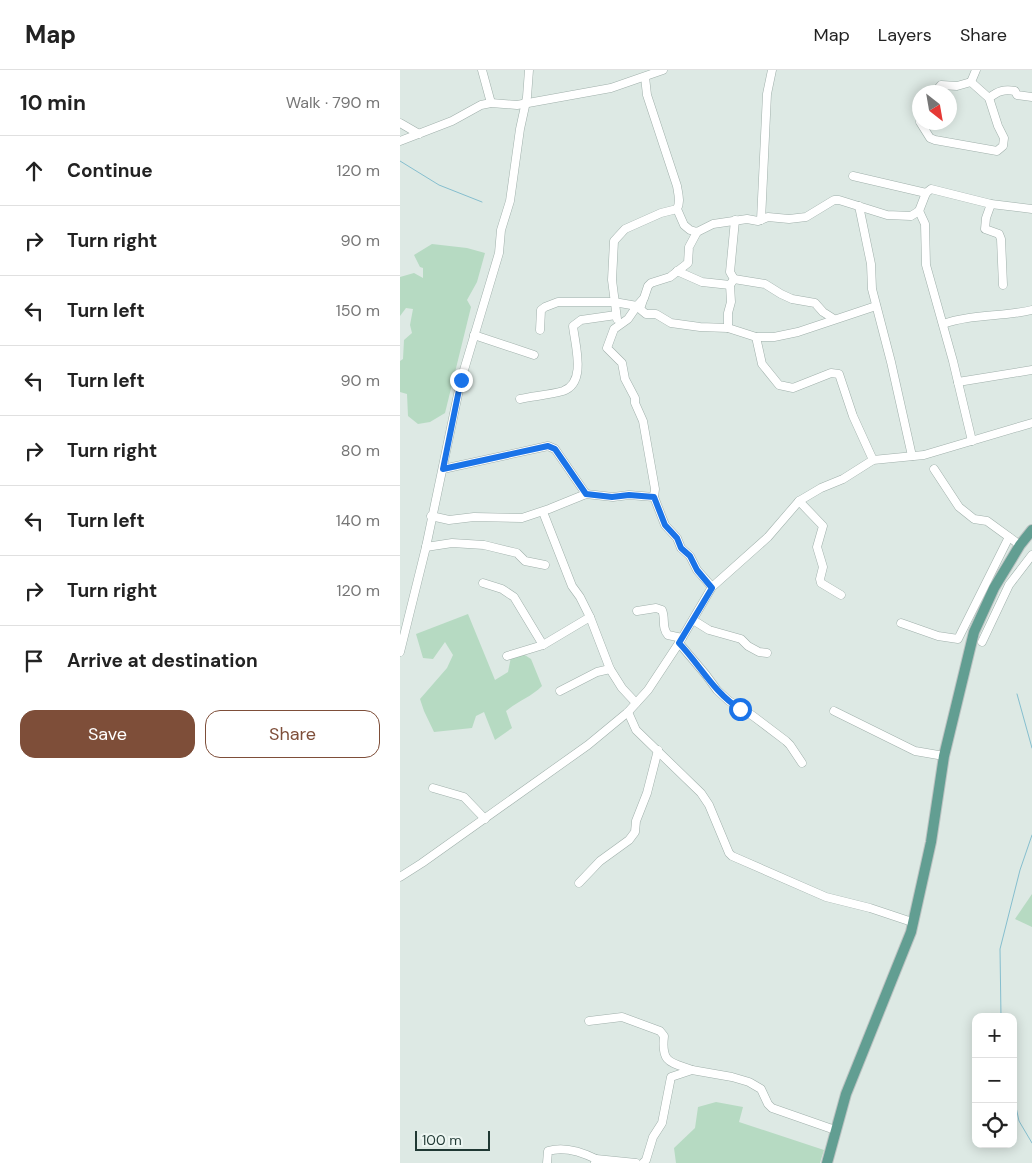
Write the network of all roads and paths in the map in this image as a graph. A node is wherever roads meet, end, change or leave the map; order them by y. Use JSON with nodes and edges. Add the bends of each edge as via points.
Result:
{"nodes":[{"id":1,"x":482,"y":70,"type":"edge"},
{"id":2,"x":529,"y":70,"type":"edge"},
{"id":3,"x":663,"y":70,"type":"edge"},
{"id":4,"x":772,"y":70,"type":"edge"},
{"id":5,"x":976,"y":70,"type":"edge"},
{"id":6,"x":645,"y":77,"type":"junction"},
{"id":7,"x":971,"y":82,"type":"junction"},
{"id":8,"x":957,"y":86,"type":"edge"},
{"id":9,"x":1032,"y":97,"type":"edge"},
{"id":10,"x":988,"y":98,"type":"junction"},
{"id":11,"x":491,"y":103,"type":"junction"},
{"id":12,"x":525,"y":103,"type":"junction"},
{"id":13,"x":400,"y":123,"type":"edge"},
{"id":14,"x":925,"y":130,"type":"edge"},
{"id":15,"x":420,"y":134,"type":"junction"},
{"id":16,"x":400,"y":141,"type":"edge"},
{"id":17,"x":853,"y":176,"type":"dead end"},
{"id":18,"x":926,"y":193,"type":"junction"},
{"id":19,"x":990,"y":204,"type":"junction"},
{"id":20,"x":859,"y":206,"type":"junction"},
{"id":21,"x":677,"y":209,"type":"junction"},
{"id":22,"x":1032,"y":209,"type":"edge"},
{"id":23,"x":919,"y":211,"type":"junction"},
{"id":24,"x":735,"y":220,"type":"junction"},
{"id":25,"x":761,"y":220,"type":"junction"},
{"id":26,"x":697,"y":232,"type":"junction"},
{"id":27,"x":677,"y":271,"type":"junction"},
{"id":28,"x":732,"y":282,"type":"junction"},
{"id":29,"x":1003,"y":285,"type":"dead end"},
{"id":30,"x":644,"y":298,"type":"junction"},
{"id":31,"x":614,"y":302,"type":"junction"},
{"id":32,"x":636,"y":306,"type":"junction"},
{"id":33,"x":876,"y":306,"type":"junction"},
{"id":34,"x":1032,"y":310,"type":"edge"},
{"id":35,"x":616,"y":315,"type":"junction"},
{"id":36,"x":834,"y":319,"type":"junction"},
{"id":37,"x":944,"y":324,"type":"junction"},
{"id":38,"x":618,"y":326,"type":"junction"},
{"id":39,"x":728,"y":328,"type":"junction"},
{"id":40,"x":540,"y":330,"type":"dead end"},
{"id":41,"x":474,"y":335,"type":"junction"},
{"id":42,"x":756,"y":337,"type":"junction"},
{"id":43,"x":534,"y":355,"type":"dead end"},
{"id":44,"x":1032,"y":370,"type":"edge"},
{"id":45,"x":958,"y":382,"type":"junction"},
{"id":46,"x":520,"y":399,"type":"dead end"},
{"id":47,"x":1032,"y":423,"type":"edge"},
{"id":48,"x":972,"y":441,"type":"junction"},
{"id":49,"x":912,"y":456,"type":"junction"},
{"id":50,"x":873,"y":460,"type":"junction"},
{"id":51,"x":443,"y":469,"type":"junction"},
{"id":52,"x":934,"y":469,"type":"dead end"},
{"id":53,"x":586,"y":494,"type":"junction"},
{"id":54,"x":654,"y":497,"type":"junction"},
{"id":55,"x":799,"y":502,"type":"junction"},
{"id":56,"x":542,"y":512,"type":"junction"},
{"id":57,"x":431,"y":516,"type":"junction"},
{"id":58,"x":1032,"y":530,"type":"edge"},
{"id":59,"x":1009,"y":537,"type":"junction"},
{"id":60,"x":1020,"y":545,"type":"junction"},
{"id":61,"x":426,"y":546,"type":"junction"},
{"id":62,"x":1032,"y":556,"type":"edge"},
{"id":63,"x":545,"y":565,"type":"dead end"},
{"id":64,"x":483,"y":583,"type":"dead end"},
{"id":65,"x":712,"y":588,"type":"junction"},
{"id":66,"x":841,"y":595,"type":"dead end"},
{"id":67,"x":637,"y":611,"type":"dead end"},
{"id":68,"x":590,"y":617,"type":"junction"},
{"id":69,"x":693,"y":620,"type":"junction"},
{"id":70,"x":901,"y":623,"type":"dead end"},
{"id":71,"x":681,"y":641,"type":"junction"},
{"id":72,"x":982,"y":642,"type":"dead end"},
{"id":73,"x":543,"y":645,"type":"junction"},
{"id":74,"x":400,"y":652,"type":"edge"},
{"id":75,"x":767,"y":653,"type":"dead end"},
{"id":76,"x":507,"y":656,"type":"dead end"},
{"id":77,"x":610,"y":669,"type":"junction"},
{"id":78,"x":560,"y":691,"type":"dead end"},
{"id":79,"x":636,"y":703,"type":"junction"},
{"id":80,"x":834,"y":711,"type":"dead end"},
{"id":81,"x":628,"y":712,"type":"junction"},
{"id":82,"x":658,"y":750,"type":"junction"},
{"id":83,"x":944,"y":756,"type":"junction"},
{"id":84,"x":802,"y":763,"type":"dead end"},
{"id":85,"x":434,"y":788,"type":"dead end"},
{"id":86,"x":485,"y":818,"type":"junction"},
{"id":87,"x":400,"y":877,"type":"edge"},
{"id":88,"x":579,"y":883,"type":"dead end"},
{"id":89,"x":912,"y":922,"type":"junction"},
{"id":90,"x":589,"y":1021,"type":"dead end"},
{"id":91,"x":692,"y":1070,"type":"junction"},
{"id":92,"x":835,"y":1130,"type":"junction"},
{"id":93,"x":596,"y":1161,"type":"edge"},
{"id":94,"x":547,"y":1163,"type":"edge"},
{"id":95,"x":636,"y":1163,"type":"edge"},
{"id":96,"x":643,"y":1163,"type":"edge"},
{"id":97,"x":827,"y":1163,"type":"edge"}],
"edges":[{"from":1,"to":11,"type":"street"},
{"from":2,"to":12,"type":"street"},
{"from":3,"to":6,"type":"street"},
{"from":4,"to":25,"type":"street","via":[[767,94]]},
{"from":5,"to":7,"type":"street"},
{"from":6,"to":12,"type":"street","via":[[611,88]]},
{"from":6,"to":21,"type":"street","via":[[647,95],[677,186]]},
{"from":7,"to":8,"type":"street"},
{"from":7,"to":10,"type":"street"},
{"from":9,"to":10,"type":"street","via":[[1005,90]]},
{"from":10,"to":14,"type":"street","via":[[1004,138],[1003,146],[997,151],[935,140]]},
{"from":11,"to":12,"type":"street"},
{"from":11,"to":15,"type":"street"},
{"from":12,"to":41,"type":"street","via":[[510,201],[500,230],[499,253]]},
{"from":13,"to":15,"type":"street"},
{"from":15,"to":16,"type":"street"},
{"from":17,"to":18,"type":"street"},
{"from":18,"to":19,"type":"street","via":[[931,189]]},
{"from":18,"to":23,"type":"street"},
{"from":19,"to":22,"type":"street"},
{"from":19,"to":29,"type":"street","via":[[985,229],[999,234],[1001,239]]},
{"from":20,"to":23,"type":"street","via":[[893,216],[911,216]]},
{"from":20,"to":25,"type":"street","via":[[834,200],[806,217]]},
{"from":20,"to":33,"type":"street"},
{"from":21,"to":26,"type":"street","via":[[684,226]]},
{"from":21,"to":31,"type":"street","via":[[625,229],[614,241]]},
{"from":23,"to":37,"type":"street","via":[[926,229],[926,265]]},
{"from":24,"to":25,"type":"street"},
{"from":24,"to":26,"type":"street","via":[[713,224]]},
{"from":24,"to":28,"type":"street"},
{"from":26,"to":27,"type":"street","via":[[689,247],[688,263]]},
{"from":27,"to":28,"type":"street","via":[[702,282]]},
{"from":27,"to":30,"type":"street","via":[[670,277],[651,283]]},
{"from":28,"to":36,"type":"street","via":[[765,284],[792,299],[815,303]]},
{"from":28,"to":39,"type":"street"},
{"from":30,"to":32,"type":"street"},
{"from":30,"to":39,"type":"street","via":[[640,310],[671,323]]},
{"from":31,"to":32,"type":"street"},
{"from":31,"to":35,"type":"street"},
{"from":31,"to":40,"type":"street","via":[[558,302],[542,310]]},
{"from":32,"to":38,"type":"street","via":[[628,319]]},
{"from":33,"to":36,"type":"street"},
{"from":33,"to":49,"type":"street"},
{"from":34,"to":37,"type":"street"},
{"from":35,"to":38,"type":"street"},
{"from":35,"to":46,"type":"street","via":[[581,320],[573,326],[577,370],[573,384],[564,390]]},
{"from":36,"to":42,"type":"street","via":[[798,332]]},
{"from":37,"to":45,"type":"street"},
{"from":38,"to":54,"type":"street","via":[[612,332],[607,348],[622,363],[625,379],[643,421]]},
{"from":39,"to":42,"type":"street"},
{"from":41,"to":43,"type":"street"},
{"from":41,"to":51,"type":"street","via":[[461,380]]},
{"from":42,"to":50,"type":"street","via":[[762,364],[779,385],[793,388],[831,373],[839,374]]},
{"from":44,"to":45,"type":"street"},
{"from":45,"to":48,"type":"street"},
{"from":47,"to":48,"type":"street"},
{"from":48,"to":49,"type":"street"},
{"from":49,"to":50,"type":"street"},
{"from":50,"to":55,"type":"street"},
{"from":51,"to":53,"type":"street","via":[[548,446],[555,449]]},
{"from":51,"to":57,"type":"street"},
{"from":52,"to":59,"type":"street","via":[[959,507],[974,520],[987,521]]},
{"from":53,"to":54,"type":"street"},
{"from":53,"to":56,"type":"street"},
{"from":54,"to":65,"type":"street","via":[[665,525]]},
{"from":55,"to":65,"type":"street","via":[[768,537]]},
{"from":55,"to":66,"type":"street","via":[[823,526],[817,547],[822,567],[821,583]]},
{"from":56,"to":57,"type":"street","via":[[522,518],[449,520]]},
{"from":56,"to":68,"type":"street","via":[[572,586]]},
{"from":57,"to":61,"type":"street"},
{"from":58,"to":60,"type":"main road"},
{"from":59,"to":60,"type":"street"},
{"from":59,"to":70,"type":"street","via":[[958,639],[938,636]]},
{"from":60,"to":83,"type":"main road","via":[[994,588],[974,632]]},
{"from":61,"to":63,"type":"street","via":[[452,543],[484,545],[517,553],[524,561]]},
{"from":61,"to":74,"type":"street"},
{"from":62,"to":72,"type":"street","via":[[1009,585]]},
{"from":64,"to":73,"type":"street","via":[[514,597]]},
{"from":65,"to":69,"type":"street"},
{"from":67,"to":71,"type":"street","via":[[662,610],[664,631]]},
{"from":68,"to":73,"type":"street"},
{"from":68,"to":77,"type":"street"},
{"from":69,"to":71,"type":"street"},
{"from":69,"to":75,"type":"street","via":[[709,630],[740,639],[759,652]]},
{"from":71,"to":79,"type":"street"},
{"from":71,"to":84,"type":"street","via":[[717,690],[790,744]]},
{"from":73,"to":76,"type":"street"},
{"from":77,"to":78,"type":"street"},
{"from":77,"to":79,"type":"street"},
{"from":79,"to":81,"type":"street"},
{"from":80,"to":83,"type":"street","via":[[915,750]]},
{"from":81,"to":82,"type":"street","via":[[636,730]]},
{"from":81,"to":86,"type":"street","via":[[588,745]]},
{"from":82,"to":88,"type":"street","via":[[635,832],[630,840],[600,861]]},
{"from":82,"to":89,"type":"street","via":[[701,793],[732,856],[826,897]]},
{"from":83,"to":89,"type":"main road","via":[[930,842]]},
{"from":85,"to":86,"type":"street","via":[[464,797]]},
{"from":86,"to":87,"type":"street"},
{"from":89,"to":92,"type":"main road","via":[[911,932],[846,1094]]},
{"from":90,"to":91,"type":"street","via":[[622,1017],[660,1031],[664,1036],[666,1057]]},
{"from":91,"to":92,"type":"street","via":[[749,1082],[761,1089],[772,1108]]},
{"from":91,"to":96,"type":"street","via":[[671,1077],[662,1123]]},
{"from":92,"to":97,"type":"main road"},
{"from":93,"to":94,"type":"street","via":[[584,1153],[559,1149],[548,1151]]},
{"from":93,"to":95,"type":"street"}]}
